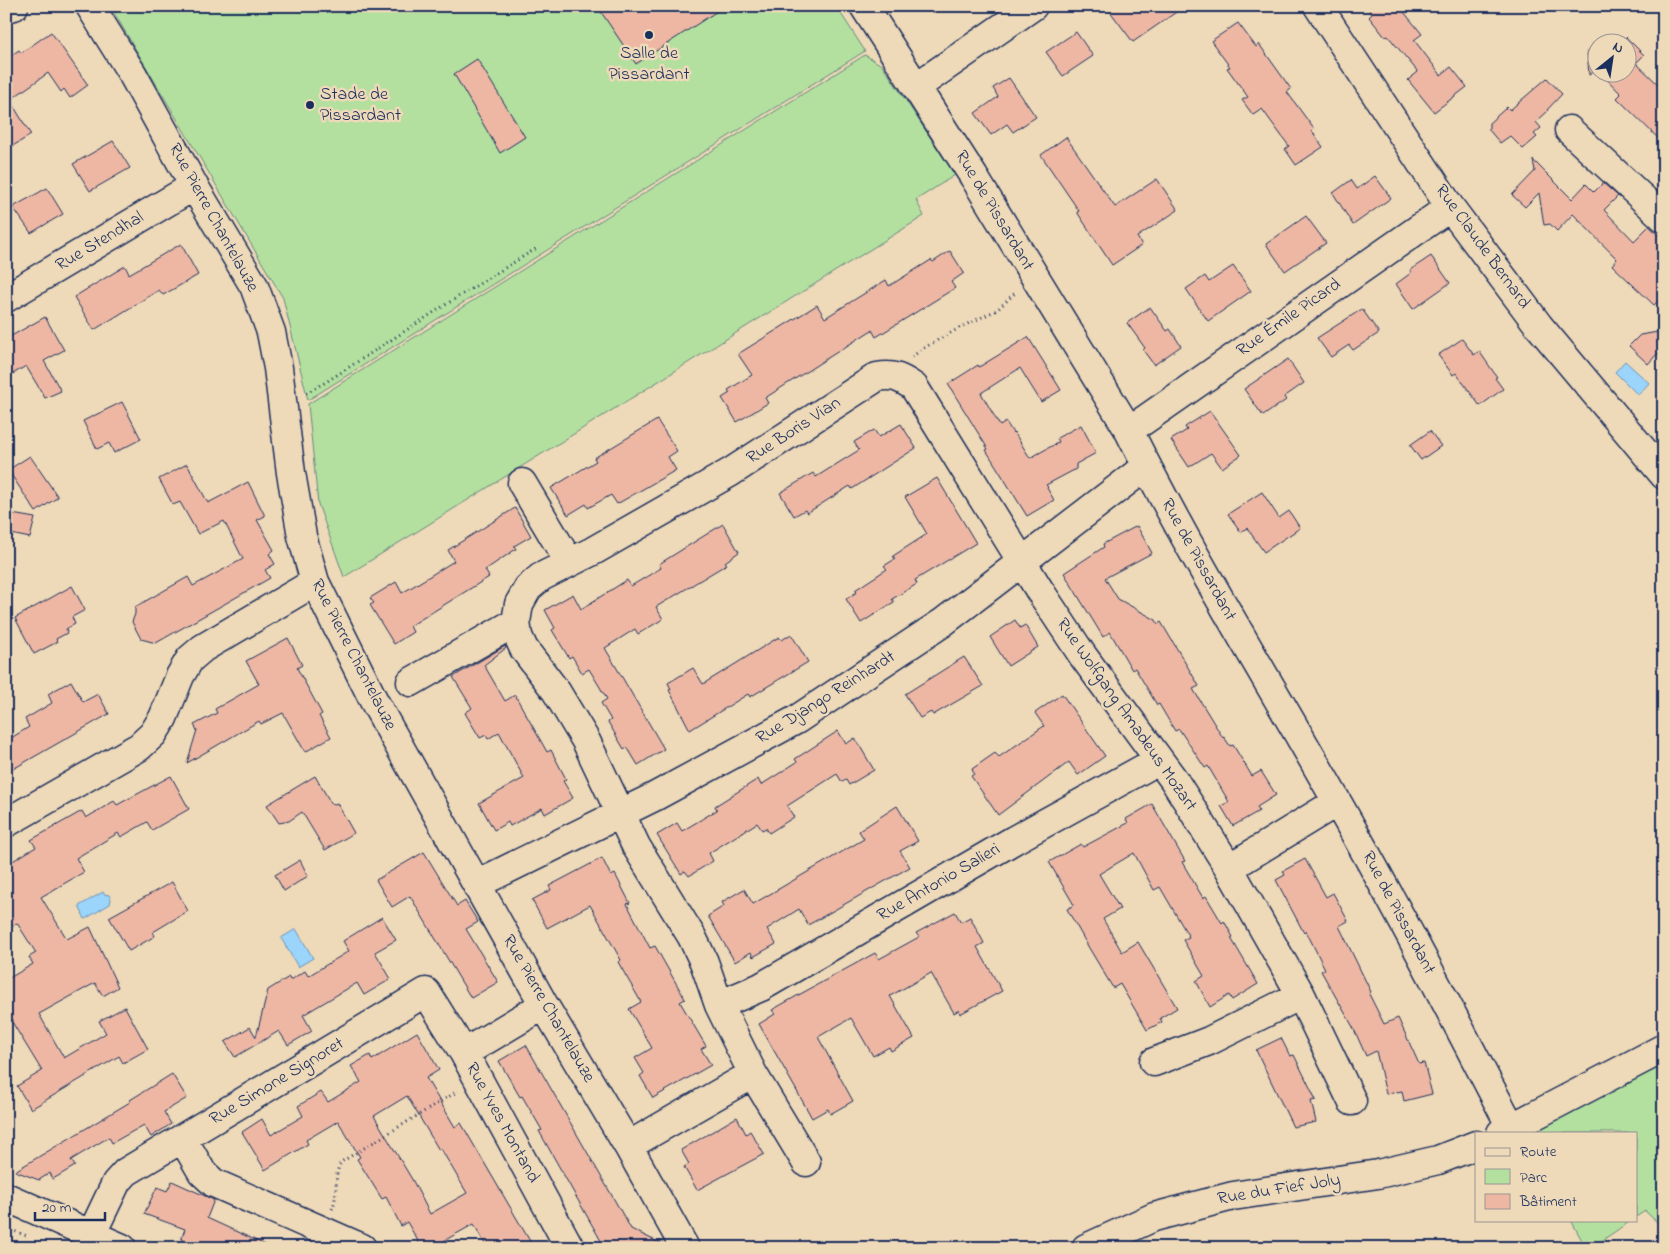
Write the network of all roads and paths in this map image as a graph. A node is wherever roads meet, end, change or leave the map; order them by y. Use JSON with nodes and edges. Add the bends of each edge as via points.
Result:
{"nodes":[{"id":1,"x":14,"y":6,"type":"edge"},
{"id":2,"x":90,"y":6,"type":"edge"},
{"id":3,"x":864,"y":6,"type":"edge"},
{"id":4,"x":1033,"y":6,"type":"edge"},
{"id":5,"x":1318,"y":6,"type":"edge"},
{"id":6,"x":6,"y":8,"type":"edge"},
{"id":7,"x":916,"y":87,"type":"junction"},
{"id":8,"x":1569,"y":130,"type":"dead end"},
{"id":9,"x":194,"y":186,"type":"junction"},
{"id":10,"x":1450,"y":207,"type":"junction"},
{"id":11,"x":1664,"y":218,"type":"edge"},
{"id":12,"x":537,"y":248,"type":"dead end"},
{"id":13,"x":1034,"y":277,"type":"junction"},
{"id":14,"x":6,"y":298,"type":"edge"},
{"id":15,"x":897,"y":377,"type":"junction"},
{"id":16,"x":283,"y":405,"type":"junction"},
{"id":17,"x":1128,"y":429,"type":"junction"},
{"id":18,"x":1147,"y":468,"type":"junction"},
{"id":19,"x":1664,"y":475,"type":"edge"},
{"id":20,"x":522,"y":483,"type":"dead end"},
{"id":21,"x":569,"y":562,"type":"junction"},
{"id":22,"x":1022,"y":562,"type":"junction"},
{"id":23,"x":315,"y":582,"type":"junction"},
{"id":24,"x":516,"y":622,"type":"junction"},
{"id":25,"x":411,"y":682,"type":"dead end"},
{"id":26,"x":1160,"y":760,"type":"junction"},
{"id":27,"x":1337,"y":802,"type":"junction"},
{"id":28,"x":620,"y":814,"type":"junction"},
{"id":29,"x":6,"y":823,"type":"edge"},
{"id":30,"x":1229,"y":868,"type":"junction"},
{"id":31,"x":477,"y":884,"type":"junction"},
{"id":32,"x":1301,"y":995,"type":"junction"},
{"id":33,"x":719,"y":1005,"type":"junction"},
{"id":34,"x":544,"y":1006,"type":"junction"},
{"id":35,"x":1664,"y":1048,"type":"edge"},
{"id":36,"x":464,"y":1053,"type":"junction"},
{"id":37,"x":1154,"y":1062,"type":"dead end"},
{"id":38,"x":753,"y":1074,"type":"junction"},
{"id":39,"x":478,"y":1079,"type":"junction"},
{"id":40,"x":1352,"y":1101,"type":"dead end"},
{"id":41,"x":1506,"y":1130,"type":"edge"},
{"id":42,"x":183,"y":1139,"type":"junction"},
{"id":43,"x":1475,"y":1145,"type":"edge"},
{"id":44,"x":628,"y":1146,"type":"junction"},
{"id":45,"x":806,"y":1162,"type":"dead end"},
{"id":46,"x":6,"y":1197,"type":"edge"},
{"id":47,"x":323,"y":1230,"type":"junction"},
{"id":48,"x":88,"y":1241,"type":"edge"},
{"id":49,"x":122,"y":1248,"type":"edge"},
{"id":50,"x":362,"y":1248,"type":"edge"},
{"id":51,"x":570,"y":1248,"type":"edge"},
{"id":52,"x":685,"y":1248,"type":"edge"},
{"id":53,"x":1086,"y":1248,"type":"edge"}],
"edges":[{"from":1,"to":6,"type":"street"},
{"from":2,"to":9,"type":"street","name":"Rue Pierre Chantelauze","via":[[133,75]]},
{"from":3,"to":7,"type":"street","name":"Rue de Pissardant"},
{"from":4,"to":7,"type":"street"},
{"from":5,"to":10,"type":"street","name":"Rue Claude Bernard"},
{"from":7,"to":13,"type":"street","name":"Rue de Pissardant"},
{"from":8,"to":11,"type":"street"},
{"from":9,"to":14,"type":"street","name":"Rue Stendhal"},
{"from":9,"to":16,"type":"street","name":"Rue Pierre Chantelauze","via":[[254,286],[271,332]]},
{"from":10,"to":17,"type":"street","name":"Rue Émile Picard"},
{"from":10,"to":19,"type":"street","name":"Rue Claude Bernard","via":[[1539,326]]},
{"from":12,"to":16,"type":"path","via":[[326,382]]},
{"from":13,"to":15,"type":"path","via":[[997,310],[922,349],[905,362]]},
{"from":13,"to":17,"type":"street","name":"Rue de Pissardant"},
{"from":15,"to":21,"type":"street","name":"Rue Boris Vian","via":[[877,377],[731,472]]},
{"from":15,"to":22,"type":"street","via":[[914,387]]},
{"from":16,"to":23,"type":"street","name":"Rue Pierre Chantelauze","via":[[302,536]]},
{"from":17,"to":18,"type":"street","name":"Rue de Pissardant"},
{"from":18,"to":22,"type":"street","name":"Rue Django Reinhardt"},
{"from":18,"to":27,"type":"street","name":"Rue de Pissardant"},
{"from":20,"to":21,"type":"street"},
{"from":21,"to":24,"type":"street","name":"Rue Boris Vian","via":[[528,588],[519,604]]},
{"from":22,"to":26,"type":"street","name":"Rue Wolfgang Amadeus Mozart","via":[[1083,656]]},
{"from":22,"to":28,"type":"street","name":"Rue Django Reinhardt","via":[[942,623],[796,720]]},
{"from":23,"to":29,"type":"street","via":[[203,648],[190,659],[163,718],[139,747]]},
{"from":23,"to":31,"type":"street","name":"Rue Pierre Chantelauze","via":[[374,701]]},
{"from":24,"to":25,"type":"street"},
{"from":24,"to":28,"type":"street","via":[[524,649],[556,691],[586,741]]},
{"from":26,"to":30,"type":"street","name":"Rue Wolfgang Amadeus Mozart"},
{"from":26,"to":33,"type":"street","name":"Rue Antonio Salieri","via":[[1014,840],[761,987]]},
{"from":27,"to":30,"type":"street"},
{"from":27,"to":41,"type":"street","name":"Rue de Pissardant"},
{"from":28,"to":31,"type":"street","name":"Rue Django Reinhardt"},
{"from":28,"to":33,"type":"street","via":[[692,937]]},
{"from":30,"to":32,"type":"street","name":"Rue Wolfgang Amadeus Mozart"},
{"from":31,"to":34,"type":"street","name":"Rue Pierre Chantelauze"},
{"from":32,"to":37,"type":"street","via":[[1209,1041]]},
{"from":32,"to":40,"type":"street","name":"Rue Wolfgang Amadeus Mozart"},
{"from":33,"to":38,"type":"street"},
{"from":34,"to":36,"type":"street","name":"Rue Yves Montand"},
{"from":34,"to":44,"type":"street","name":"Rue Pierre Chantelauze"},
{"from":35,"to":41,"type":"street"},
{"from":36,"to":39,"type":"street","name":"Rue Yves Montand"},
{"from":36,"to":42,"type":"street","name":"Rue Simone Signoret","via":[[426,992]]},
{"from":38,"to":44,"type":"street"},
{"from":38,"to":45,"type":"street"},
{"from":39,"to":47,"type":"path","via":[[341,1162],[336,1170],[334,1205]]},
{"from":39,"to":51,"type":"street","name":"Rue Yves Montand"},
{"from":42,"to":47,"type":"street","via":[[202,1172],[214,1182]]},
{"from":42,"to":48,"type":"street","name":"Rue Simone Signoret","via":[[126,1172],[116,1183]]},
{"from":43,"to":53,"type":"street","name":"Rue du Fief Joly","via":[[1438,1160],[1402,1169],[1224,1198],[1154,1217]]},
{"from":44,"to":52,"type":"street","name":"Rue Pierre Chantelauze"},
{"from":46,"to":48,"type":"street"},
{"from":47,"to":50,"type":"street"},
{"from":48,"to":49,"type":"street"}]}
